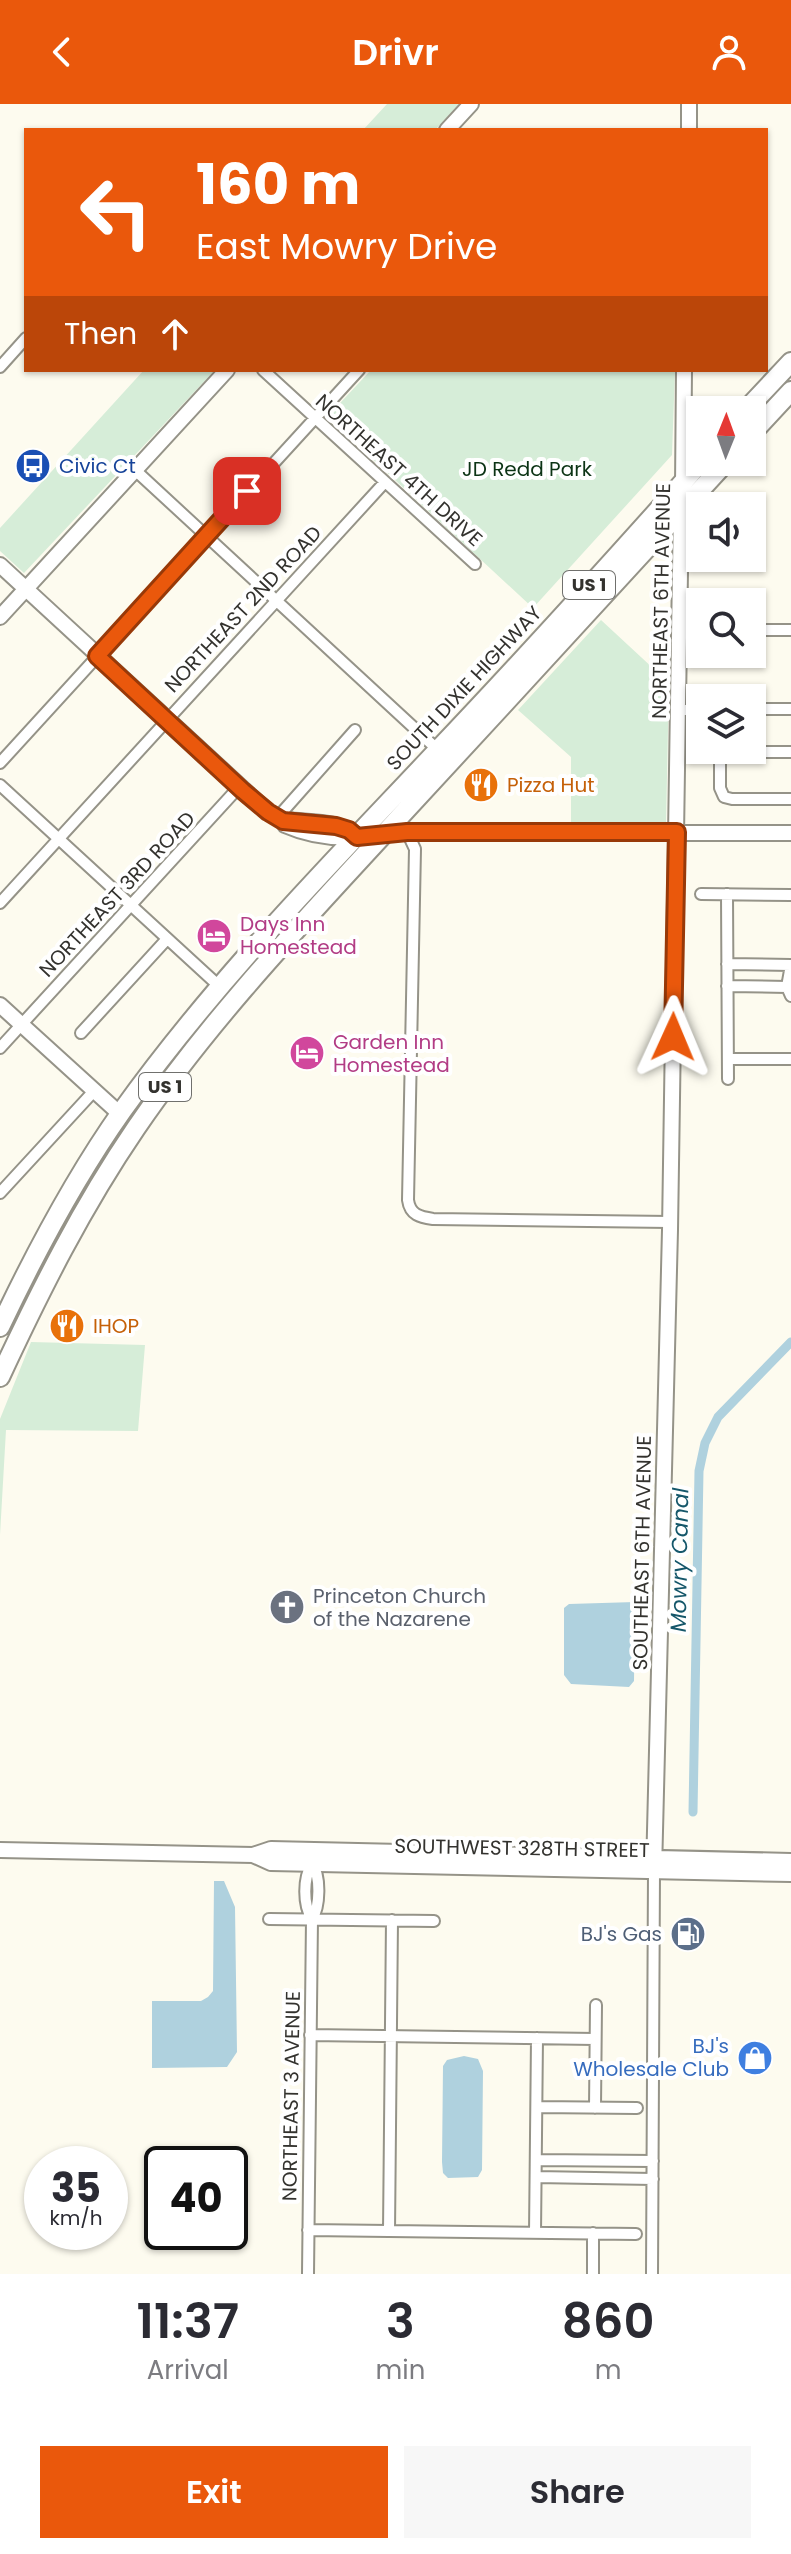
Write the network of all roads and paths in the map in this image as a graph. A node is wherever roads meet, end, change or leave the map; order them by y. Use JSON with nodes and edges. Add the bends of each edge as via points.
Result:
{"nodes":[{"id":1,"x":471,"y":104,"type":"edge"},
{"id":2,"x":689,"y":104,"type":"edge"},
{"id":3,"x":449,"y":128,"type":"edge"},
{"id":4,"x":689,"y":128,"type":"edge"},
{"id":5,"x":24,"y":340,"type":"edge"},
{"id":6,"x":791,"y":362,"type":"edge"},
{"id":7,"x":0,"y":367,"type":"edge"},
{"id":8,"x":225,"y":372,"type":"edge"},
{"id":9,"x":265,"y":372,"type":"edge"},
{"id":10,"x":357,"y":372,"type":"edge"},
{"id":11,"x":684,"y":372,"type":"edge"},
{"id":12,"x":791,"y":391,"type":"edge"},
{"id":13,"x":759,"y":396,"type":"edge"},
{"id":14,"x":315,"y":418,"type":"junction"},
{"id":15,"x":766,"y":418,"type":"edge"},
{"id":16,"x":135,"y":470,"type":"junction"},
{"id":17,"x":688,"y":476,"type":"edge"},
{"id":18,"x":713,"y":476,"type":"edge"},
{"id":19,"x":385,"y":482,"type":"junction"},
{"id":20,"x":683,"y":482,"type":"junction"},
{"id":21,"x":681,"y":511,"type":"junction"},
{"id":22,"x":206,"y":536,"type":"junction"},
{"id":23,"x":475,"y":564,"type":"dead end"},
{"id":24,"x":0,"y":565,"type":"edge"},
{"id":25,"x":25,"y":590,"type":"junction"},
{"id":26,"x":275,"y":600,"type":"junction"},
{"id":27,"x":0,"y":617,"type":"edge"},
{"id":28,"x":680,"y":630,"type":"junction"},
{"id":29,"x":686,"y":630,"type":"edge"},
{"id":30,"x":766,"y":630,"type":"edge"},
{"id":31,"x":791,"y":630,"type":"edge"},
{"id":32,"x":97,"y":656,"type":"junction"},
{"id":33,"x":766,"y":709,"type":"edge"},
{"id":34,"x":791,"y":709,"type":"edge"},
{"id":35,"x":679,"y":710,"type":"junction"},
{"id":36,"x":686,"y":710,"type":"edge"},
{"id":37,"x":165,"y":720,"type":"junction"},
{"id":38,"x":355,"y":730,"type":"dead end"},
{"id":39,"x":438,"y":750,"type":"junction"},
{"id":40,"x":766,"y":752,"type":"edge"},
{"id":41,"x":791,"y":752,"type":"edge"},
{"id":42,"x":0,"y":763,"type":"edge"},
{"id":43,"x":720,"y":764,"type":"edge"},
{"id":44,"x":0,"y":785,"type":"edge"},
{"id":45,"x":239,"y":787,"type":"junction"},
{"id":46,"x":791,"y":799,"type":"edge"},
{"id":47,"x":282,"y":815,"type":"junction"},
{"id":48,"x":407,"y":832,"type":"junction"},
{"id":49,"x":677,"y":832,"type":"junction"},
{"id":50,"x":426,"y":833,"type":"junction"},
{"id":51,"x":791,"y":833,"type":"edge"},
{"id":52,"x":384,"y":834,"type":"junction"},
{"id":53,"x":357,"y":837,"type":"junction"},
{"id":54,"x":57,"y":838,"type":"junction"},
{"id":55,"x":415,"y":849,"type":"junction"},
{"id":56,"x":701,"y":894,"type":"dead end"},
{"id":57,"x":727,"y":894,"type":"junction"},
{"id":58,"x":791,"y":895,"type":"edge"},
{"id":59,"x":0,"y":903,"type":"edge"},
{"id":60,"x":131,"y":905,"type":"junction"},
{"id":61,"x":167,"y":939,"type":"junction"},
{"id":62,"x":727,"y":964,"type":"junction"},
{"id":63,"x":791,"y":965,"type":"edge"},
{"id":64,"x":219,"y":986,"type":"junction"},
{"id":65,"x":727,"y":986,"type":"junction"},
{"id":66,"x":789,"y":991,"type":"edge"},
{"id":67,"x":0,"y":1005,"type":"edge"},
{"id":68,"x":21,"y":1025,"type":"junction"},
{"id":69,"x":183,"y":1031,"type":"junction"},
{"id":70,"x":81,"y":1033,"type":"dead end"},
{"id":71,"x":0,"y":1048,"type":"edge"},
{"id":72,"x":728,"y":1059,"type":"junction"},
{"id":73,"x":791,"y":1059,"type":"edge"},
{"id":74,"x":728,"y":1079,"type":"dead end"},
{"id":75,"x":94,"y":1091,"type":"junction"},
{"id":76,"x":120,"y":1114,"type":"junction"},
{"id":77,"x":141,"y":1120,"type":"junction"},
{"id":78,"x":0,"y":1193,"type":"edge"},
{"id":79,"x":87,"y":1206,"type":"junction"},
{"id":80,"x":670,"y":1222,"type":"junction"},
{"id":81,"x":0,"y":1327,"type":"edge"},
{"id":82,"x":7,"y":1344,"type":"edge"},
{"id":83,"x":0,"y":1377,"type":"edge"},
{"id":84,"x":0,"y":1850,"type":"edge"},
{"id":85,"x":253,"y":1855,"type":"junction"},
{"id":86,"x":791,"y":1861,"type":"edge"},
{"id":87,"x":312,"y":1864,"type":"junction"},
{"id":88,"x":654,"y":1864,"type":"junction"},
{"id":89,"x":791,"y":1874,"type":"edge"},
{"id":90,"x":269,"y":1919,"type":"dead end"},
{"id":91,"x":312,"y":1919,"type":"junction"},
{"id":92,"x":392,"y":1920,"type":"junction"},
{"id":93,"x":434,"y":1921,"type":"dead end"},
{"id":94,"x":596,"y":2005,"type":"dead end"},
{"id":95,"x":310,"y":2035,"type":"junction"},
{"id":96,"x":391,"y":2036,"type":"junction"},
{"id":97,"x":537,"y":2038,"type":"junction"},
{"id":98,"x":595,"y":2039,"type":"junction"},
{"id":99,"x":537,"y":2107,"type":"junction"},
{"id":100,"x":595,"y":2108,"type":"junction"},
{"id":101,"x":637,"y":2108,"type":"dead end"},
{"id":102,"x":536,"y":2160,"type":"junction"},
{"id":103,"x":560,"y":2160,"type":"junction"},
{"id":104,"x":653,"y":2161,"type":"junction"},
{"id":105,"x":536,"y":2177,"type":"junction"},
{"id":106,"x":560,"y":2177,"type":"junction"},
{"id":107,"x":653,"y":2179,"type":"junction"},
{"id":108,"x":308,"y":2230,"type":"junction"},
{"id":109,"x":389,"y":2231,"type":"junction"},
{"id":110,"x":535,"y":2233,"type":"junction"},
{"id":111,"x":593,"y":2233,"type":"junction"},
{"id":112,"x":636,"y":2234,"type":"dead end"},
{"id":113,"x":308,"y":2274,"type":"edge"},
{"id":114,"x":593,"y":2274,"type":"edge"},
{"id":115,"x":652,"y":2274,"type":"edge"}],
"edges":[{"from":1,"to":3,"type":"street"},
{"from":2,"to":4,"type":"street"},
{"from":5,"to":7,"type":"street"},
{"from":6,"to":13,"type":"highway"},
{"from":8,"to":16,"type":"street"},
{"from":9,"to":14,"type":"street","name":"NORTHEAST 4TH DRIVE"},
{"from":10,"to":14,"type":"street"},
{"from":11,"to":20,"type":"street","name":"NORTHEAST 6TH AVENUE"},
{"from":12,"to":15,"type":"highway"},
{"from":14,"to":19,"type":"street","name":"NORTHEAST 4TH DRIVE"},
{"from":14,"to":22,"type":"street"},
{"from":16,"to":22,"type":"street"},
{"from":16,"to":25,"type":"street"},
{"from":17,"to":20,"type":"highway","name":"SOUTH DIXIE HIGHWAY","number":"US 1"},
{"from":18,"to":21,"type":"highway","name":"SOUTH DIXIE HIGHWAY","number":"US 1"},
{"from":19,"to":23,"type":"street","name":"NORTHEAST 4TH DRIVE"},
{"from":19,"to":26,"type":"street","name":"NORTHEAST 2ND ROAD"},
{"from":20,"to":21,"type":"street","name":"NORTHEAST 6TH AVENUE"},
{"from":20,"to":39,"type":"highway","name":"SOUTH DIXIE HIGHWAY","number":"US 1"},
{"from":21,"to":28,"type":"street","name":"NORTHEAST 6TH AVENUE"},
{"from":21,"to":52,"type":"highway","name":"SOUTH DIXIE HIGHWAY","number":"US 1"},
{"from":22,"to":26,"type":"street"},
{"from":22,"to":32,"type":"street"},
{"from":24,"to":25,"type":"street"},
{"from":25,"to":27,"type":"street"},
{"from":25,"to":32,"type":"street"},
{"from":26,"to":37,"type":"street","name":"NORTHEAST 2ND ROAD"},
{"from":26,"to":39,"type":"street"},
{"from":28,"to":29,"type":"street"},
{"from":28,"to":35,"type":"street","name":"NORTHEAST 6TH AVENUE"},
{"from":30,"to":31,"type":"street"},
{"from":32,"to":37,"type":"street"},
{"from":32,"to":42,"type":"street"},
{"from":33,"to":34,"type":"street"},
{"from":35,"to":36,"type":"street"},
{"from":35,"to":49,"type":"street","name":"NORTHEAST 6TH AVENUE"},
{"from":37,"to":45,"type":"street"},
{"from":37,"to":54,"type":"street","name":"NORTHEAST 2ND ROAD"},
{"from":38,"to":47,"type":"street"},
{"from":39,"to":53,"type":"highway","name":"SOUTH DIXIE HIGHWAY","number":"US 1"},
{"from":40,"to":41,"type":"street"},
{"from":43,"to":46,"type":"street","via":[[724,797]]},
{"from":44,"to":54,"type":"street"},
{"from":45,"to":47,"type":"street"},
{"from":45,"to":60,"type":"street","name":"NORTHEAST 3RD ROAD"},
{"from":47,"to":53,"type":"street","via":[[336,826]]},
{"from":48,"to":50,"type":"street"},
{"from":48,"to":52,"type":"street"},
{"from":48,"to":55,"type":"street"},
{"from":49,"to":50,"type":"street"},
{"from":49,"to":51,"type":"street"},
{"from":49,"to":80,"type":"street","name":"SOUTHEAST 6TH AVENUE"},
{"from":50,"to":55,"type":"street"},
{"from":52,"to":53,"type":"street"},
{"from":52,"to":77,"type":"highway","number":"US 1","via":[[234,999]]},
{"from":53,"to":64,"type":"highway","number":"US 1"},
{"from":54,"to":59,"type":"street","name":"NORTHEAST 2ND ROAD"},
{"from":54,"to":60,"type":"street"},
{"from":55,"to":80,"type":"street","via":[[410,1209],[433,1219]]},
{"from":56,"to":57,"type":"street"},
{"from":57,"to":58,"type":"street"},
{"from":57,"to":62,"type":"street"},
{"from":60,"to":61,"type":"street"},
{"from":60,"to":68,"type":"street","name":"NORTHEAST 3RD ROAD"},
{"from":61,"to":64,"type":"street"},
{"from":61,"to":70,"type":"street"},
{"from":62,"to":63,"type":"street"},
{"from":62,"to":65,"type":"street"},
{"from":63,"to":66,"type":"street"},
{"from":64,"to":69,"type":"highway","number":"US 1"},
{"from":65,"to":66,"type":"street"},
{"from":65,"to":72,"type":"street"},
{"from":67,"to":68,"type":"street"},
{"from":68,"to":71,"type":"street","name":"NORTHEAST 3RD ROAD"},
{"from":68,"to":75,"type":"street"},
{"from":69,"to":76,"type":"highway","number":"US 1"},
{"from":69,"to":77,"type":"highway","via":[[181,1051],[141,1107]]},
{"from":72,"to":73,"type":"street"},
{"from":72,"to":74,"type":"street"},
{"from":75,"to":76,"type":"street"},
{"from":75,"to":78,"type":"street"},
{"from":76,"to":79,"type":"highway","via":[[121,1132],[88,1186]]},
{"from":76,"to":81,"type":"highway","number":"US 1","via":[[52,1224]]},
{"from":77,"to":79,"type":"highway","number":"US 1"},
{"from":79,"to":82,"type":"highway","number":"US 1"},
{"from":80,"to":88,"type":"street","name":"SOUTHEAST 6TH AVENUE"},
{"from":82,"to":83,"type":"highway","number":"US 1"},
{"from":84,"to":85,"type":"street","name":"SOUTHWEST 328TH STREET"},
{"from":85,"to":87,"type":"street","name":"SOUTHWEST 328TH STREET","via":[[271,1863]]},
{"from":85,"to":88,"type":"street","name":"SOUTHWEST 328TH STREET","via":[[271,1849]]},
{"from":86,"to":88,"type":"street","name":"SOUTHWEST 328TH STREET"},
{"from":87,"to":88,"type":"street","name":"SOUTHWEST 328TH STREET"},
{"from":87,"to":91,"type":"street","name":"NORTHEAST 3 AVENUE","via":[[317,1871],[312,1901],[317,1912]]},
{"from":88,"to":89,"type":"street","name":"SOUTHWEST 328TH STREET"},
{"from":88,"to":104,"type":"street","name":"SOUTHEAST 6TH AVENUE"},
{"from":90,"to":91,"type":"street"},
{"from":91,"to":92,"type":"street"},
{"from":91,"to":95,"type":"street","name":"NORTHEAST 3 AVENUE"},
{"from":92,"to":93,"type":"street"},
{"from":92,"to":96,"type":"street"},
{"from":94,"to":98,"type":"street"},
{"from":95,"to":96,"type":"street"},
{"from":95,"to":108,"type":"street","name":"NORTHEAST 3 AVENUE"},
{"from":96,"to":97,"type":"street"},
{"from":96,"to":109,"type":"street"},
{"from":97,"to":98,"type":"street"},
{"from":97,"to":99,"type":"street"},
{"from":98,"to":100,"type":"street"},
{"from":99,"to":100,"type":"street"},
{"from":99,"to":102,"type":"street"},
{"from":100,"to":101,"type":"street"},
{"from":102,"to":103,"type":"street"},
{"from":102,"to":105,"type":"street"},
{"from":103,"to":104,"type":"street"},
{"from":103,"to":106,"type":"street"},
{"from":104,"to":107,"type":"street","name":"SOUTHEAST 6TH AVENUE"},
{"from":105,"to":106,"type":"street"},
{"from":105,"to":110,"type":"street"},
{"from":106,"to":107,"type":"street"},
{"from":107,"to":115,"type":"street","name":"SOUTHEAST 6TH AVENUE"},
{"from":108,"to":109,"type":"street"},
{"from":108,"to":113,"type":"street","name":"NORTHEAST 3 AVENUE"},
{"from":109,"to":110,"type":"street"},
{"from":110,"to":111,"type":"street"},
{"from":111,"to":112,"type":"street"},
{"from":111,"to":114,"type":"street"}]}
